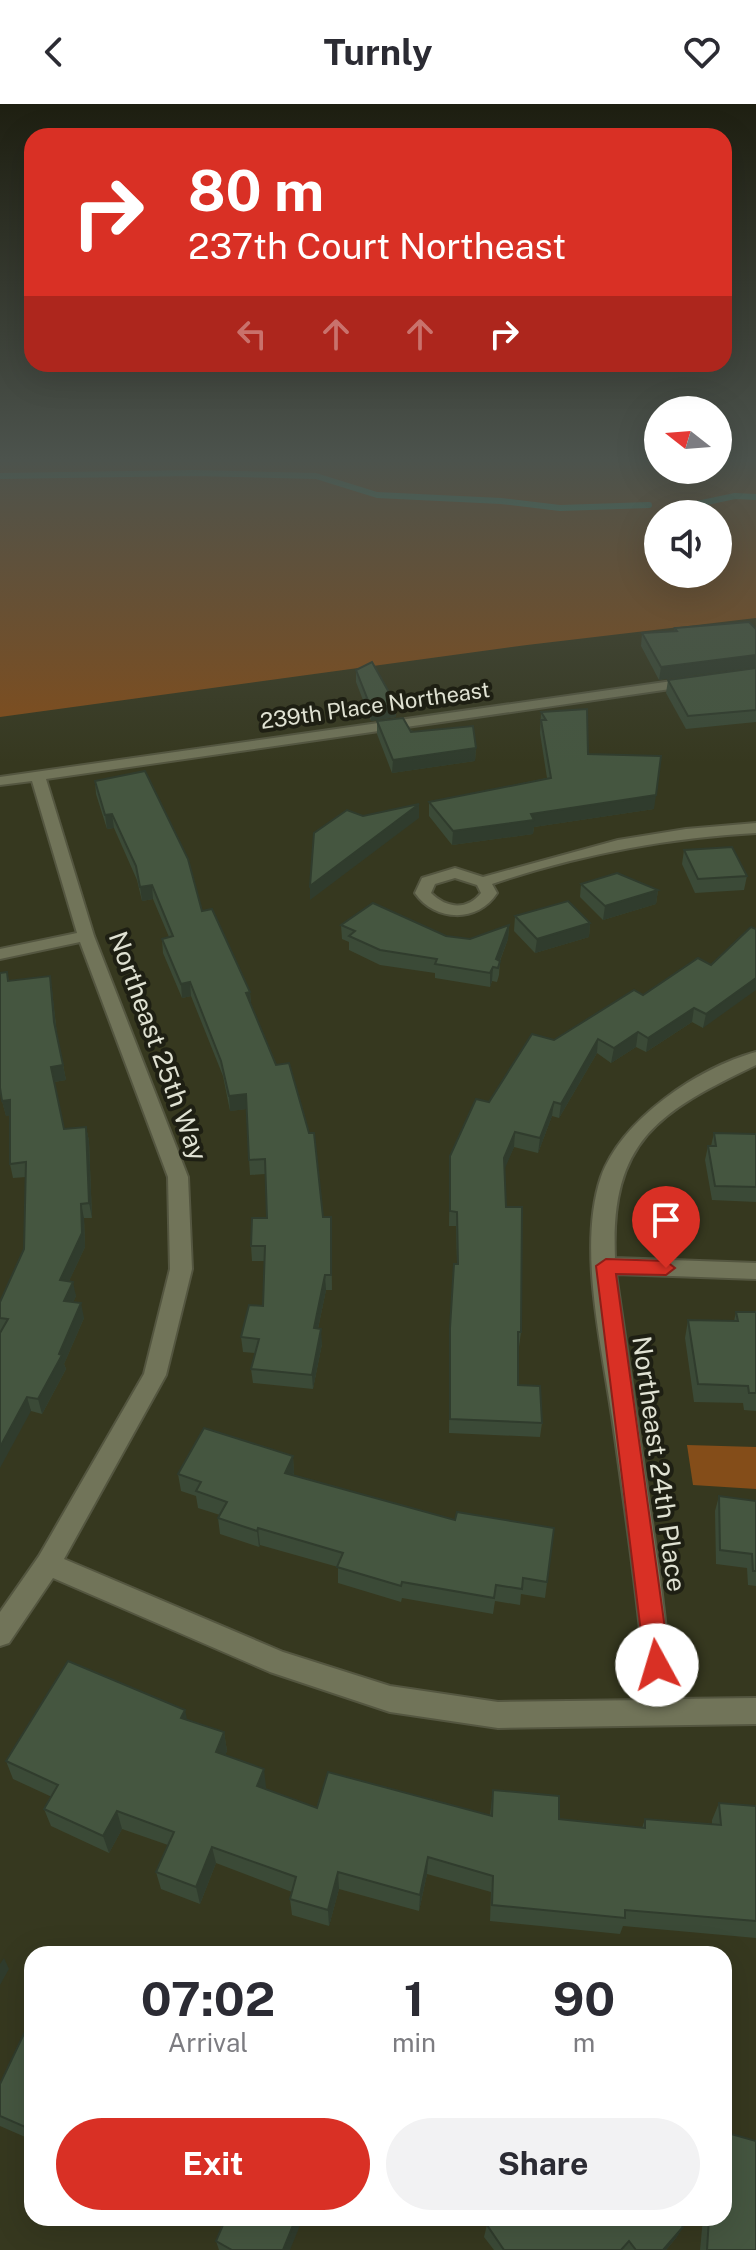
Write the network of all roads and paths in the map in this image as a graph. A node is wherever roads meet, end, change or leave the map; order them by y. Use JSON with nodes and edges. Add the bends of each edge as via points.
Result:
{"nodes":[{"id":1,"x":709,"y":680,"type":"edge"},
{"id":2,"x":37,"y":774,"type":"junction"},
{"id":3,"x":0,"y":781,"type":"edge"},
{"id":4,"x":756,"y":828,"type":"edge"},
{"id":5,"x":483,"y":882,"type":"dead end"},
{"id":6,"x":86,"y":936,"type":"junction"},
{"id":7,"x":0,"y":954,"type":"edge"},
{"id":8,"x":756,"y":1058,"type":"edge"},
{"id":9,"x":606,"y":1266,"type":"junction"},
{"id":10,"x":756,"y":1271,"type":"edge"},
{"id":11,"x":48,"y":1564,"type":"junction"},
{"id":12,"x":0,"y":1634,"type":"edge"},
{"id":13,"x":756,"y":1711,"type":"edge"},
{"id":14,"x":662,"y":1713,"type":"junction"}],
"edges":[{"from":1,"to":2,"type":"street","name":"239th Place Northeast"},
{"from":2,"to":3,"type":"street","name":"239th Place Northeast"},
{"from":2,"to":6,"type":"street","name":"Northeast 25th Way"},
{"from":4,"to":5,"type":"street","via":[[685,833],[585,851]]},
{"from":6,"to":7,"type":"street"},
{"from":6,"to":11,"type":"street","name":"Northeast 25th Way","via":[[178,1177],[181,1269],[155,1375]]},
{"from":8,"to":9,"type":"street","name":"Northeast 24th Place","via":[[658,1111],[620,1155],[604,1212]]},
{"from":9,"to":10,"type":"street"},
{"from":9,"to":14,"type":"street","name":"Northeast 24th Place"},
{"from":11,"to":12,"type":"street","name":"Northeast 25th Way"},
{"from":11,"to":14,"type":"street","via":[[279,1663],[390,1699],[498,1715]]},
{"from":13,"to":14,"type":"street"}]}
